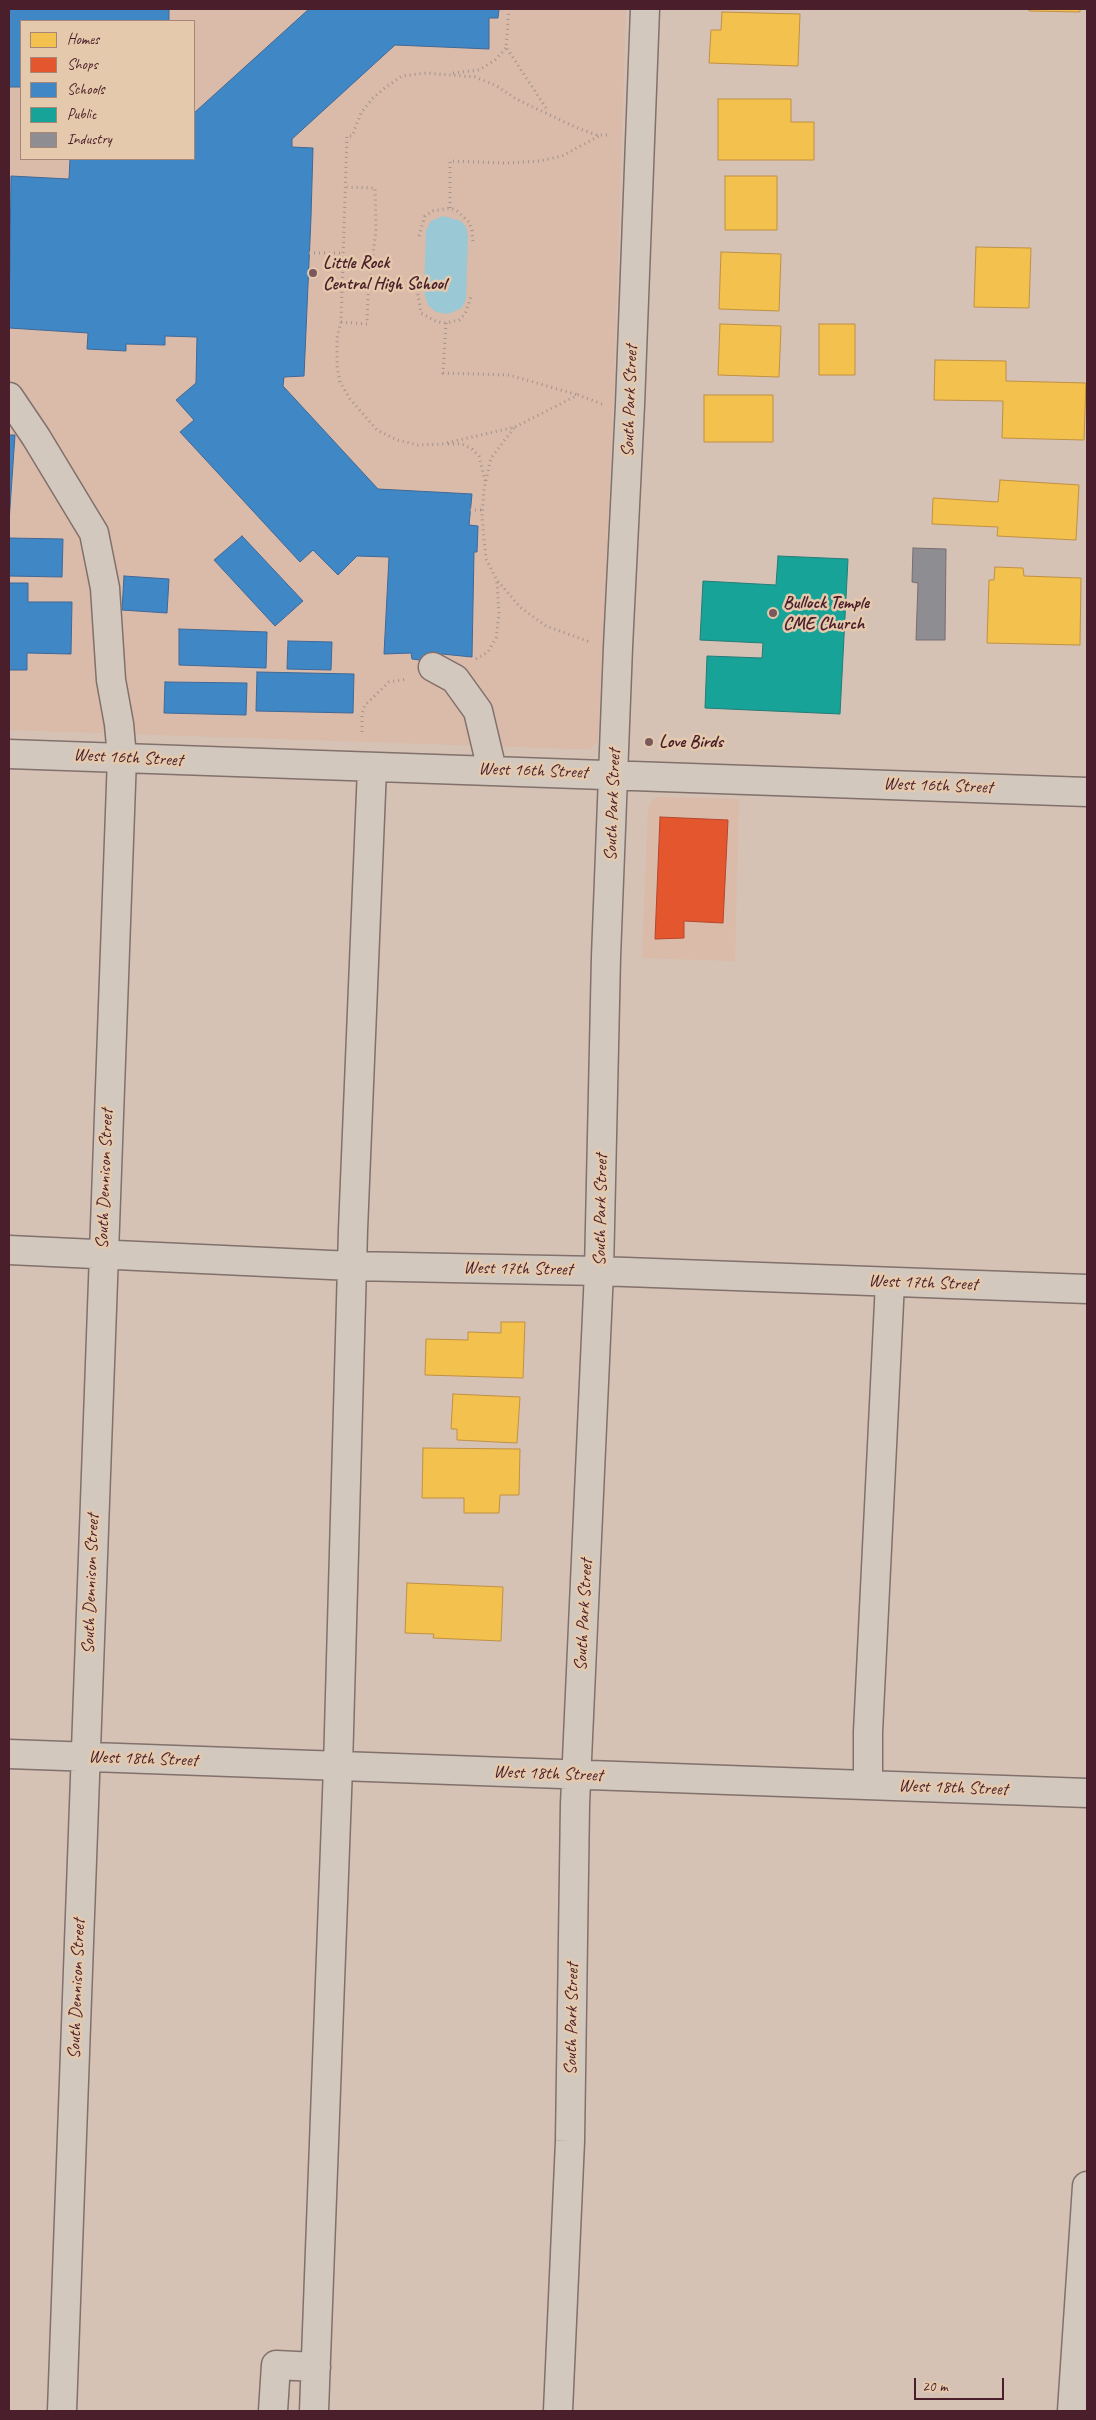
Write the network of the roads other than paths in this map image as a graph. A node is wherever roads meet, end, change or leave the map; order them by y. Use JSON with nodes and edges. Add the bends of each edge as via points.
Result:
{"nodes":[{"id":1,"x":644,"y":9,"type":"edge"},
{"id":2,"x":9,"y":397,"type":"edge"},
{"id":3,"x":439,"y":670,"type":"road end"},
{"id":4,"x":9,"y":754,"type":"edge"},
{"id":5,"x":122,"y":757,"type":"junction"},
{"id":6,"x":372,"y":768,"type":"junction"},
{"id":7,"x":492,"y":770,"type":"junction"},
{"id":8,"x":615,"y":774,"type":"junction"},
{"id":9,"x":1087,"y":792,"type":"edge"},
{"id":10,"x":9,"y":1250,"type":"edge"},
{"id":11,"x":103,"y":1254,"type":"junction"},
{"id":12,"x":352,"y":1266,"type":"junction"},
{"id":13,"x":599,"y":1271,"type":"junction"},
{"id":14,"x":890,"y":1282,"type":"junction"},
{"id":15,"x":1087,"y":1289,"type":"edge"},
{"id":16,"x":9,"y":1754,"type":"edge"},
{"id":17,"x":85,"y":1757,"type":"junction"},
{"id":18,"x":338,"y":1767,"type":"junction"},
{"id":19,"x":577,"y":1775,"type":"junction"},
{"id":20,"x":868,"y":1785,"type":"junction"},
{"id":21,"x":1087,"y":1793,"type":"edge"},
{"id":22,"x":1087,"y":2186,"type":"edge"},
{"id":23,"x":316,"y":2367,"type":"junction"},
{"id":24,"x":62,"y":2411,"type":"edge"},
{"id":25,"x":273,"y":2411,"type":"edge"},
{"id":26,"x":314,"y":2411,"type":"edge"},
{"id":27,"x":558,"y":2411,"type":"edge"},
{"id":28,"x":1072,"y":2411,"type":"edge"}],
"edges":[{"from":1,"to":8,"type":"street","name":"South Park Street"},
{"from":2,"to":5,"type":"street","name":"South Dennison Street","via":[[94,533],[105,588],[111,680]]},
{"from":3,"to":7,"type":"street","via":[[455,680],[478,711]]},
{"from":4,"to":5,"type":"street","name":"West 16th Street"},
{"from":5,"to":6,"type":"street","name":"West 16th Street"},
{"from":5,"to":11,"type":"street","name":"South Dennison Street"},
{"from":6,"to":7,"type":"street","name":"West 16th Street"},
{"from":6,"to":12,"type":"street"},
{"from":7,"to":8,"type":"street","name":"West 16th Street"},
{"from":8,"to":9,"type":"street","name":"West 16th Street"},
{"from":8,"to":13,"type":"street","name":"South Park Street","via":[[606,957]]},
{"from":10,"to":11,"type":"street","name":"West 17th Street"},
{"from":11,"to":12,"type":"street","name":"West 17th Street"},
{"from":11,"to":17,"type":"street","name":"South Dennison Street"},
{"from":12,"to":13,"type":"street","name":"West 17th Street"},
{"from":12,"to":18,"type":"street"},
{"from":13,"to":14,"type":"street","name":"West 17th Street"},
{"from":13,"to":19,"type":"street","name":"South Park Street"},
{"from":14,"to":15,"type":"street","name":"West 17th Street"},
{"from":14,"to":20,"type":"street"},
{"from":16,"to":17,"type":"street","name":"West 18th Street"},
{"from":17,"to":18,"type":"street","name":"West 18th Street"},
{"from":17,"to":24,"type":"street","name":"South Dennison Street"},
{"from":18,"to":19,"type":"street","name":"West 18th Street"},
{"from":18,"to":23,"type":"street"},
{"from":19,"to":20,"type":"street","name":"West 18th Street"},
{"from":19,"to":27,"type":"street","name":"South Park Street","via":[[570,2141]]},
{"from":20,"to":21,"type":"street","name":"West 18th Street"},
{"from":22,"to":28,"type":"street"},
{"from":23,"to":25,"type":"street","via":[[276,2365]]},
{"from":23,"to":26,"type":"street"}]}
